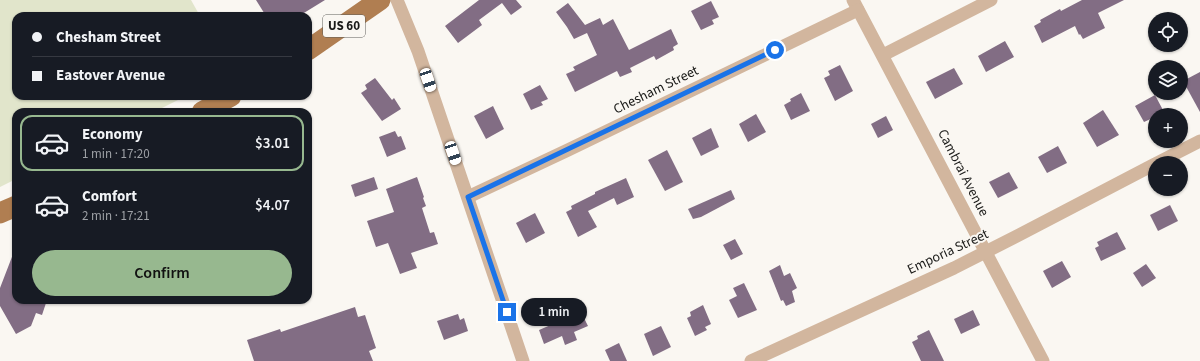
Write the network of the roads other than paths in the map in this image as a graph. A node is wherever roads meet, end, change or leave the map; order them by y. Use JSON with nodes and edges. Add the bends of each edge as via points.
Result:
{"nodes":[{"id":1,"x":380,"y":0,"type":"edge"},
{"id":2,"x":397,"y":0,"type":"edge"},
{"id":3,"x":991,"y":0,"type":"edge"},
{"id":4,"x":856,"y":5,"type":"edge"},
{"id":5,"x":312,"y":47,"type":"edge"},
{"id":6,"x":883,"y":55,"type":"junction"},
{"id":7,"x":224,"y":100,"type":"edge"},
{"id":8,"x":209,"y":108,"type":"edge"},
{"id":9,"x":1200,"y":141,"type":"edge"},
{"id":10,"x":1171,"y":156,"type":"edge"},
{"id":11,"x":1148,"y":168,"type":"edge"},
{"id":12,"x":468,"y":197,"type":"junction"},
{"id":13,"x":12,"y":208,"type":"edge"},
{"id":14,"x":0,"y":213,"type":"edge"},
{"id":15,"x":986,"y":252,"type":"junction"},
{"id":16,"x":523,"y":361,"type":"edge"},
{"id":17,"x":751,"y":361,"type":"edge"},
{"id":18,"x":1043,"y":361,"type":"edge"}],
"edges":[{"from":1,"to":5,"type":"main road","number":"US 60"},
{"from":2,"to":12,"type":"street","via":[[418,51]]},
{"from":3,"to":6,"type":"street"},
{"from":4,"to":6,"type":"street","name":"Cambrai Avenue"},
{"from":4,"to":12,"type":"street","name":"Chesham Street","via":[[575,147]]},
{"from":6,"to":15,"type":"street","name":"Cambrai Avenue"},
{"from":7,"to":8,"type":"main road"},
{"from":9,"to":10,"type":"street","name":"Emporia Street"},
{"from":11,"to":15,"type":"street","name":"Emporia Street"},
{"from":12,"to":16,"type":"street"},
{"from":13,"to":14,"type":"main road"},
{"from":15,"to":17,"type":"street","name":"Emporia Street"},
{"from":15,"to":18,"type":"street","name":"Cambrai Avenue"}]}
